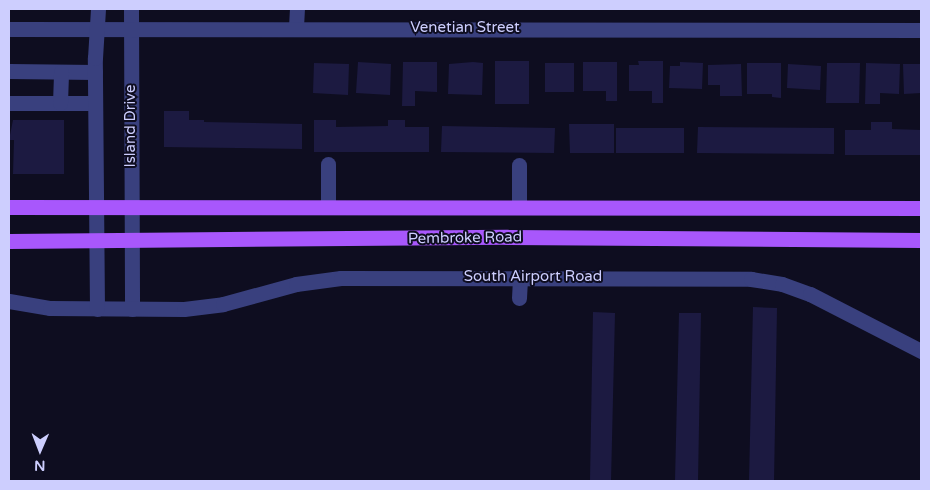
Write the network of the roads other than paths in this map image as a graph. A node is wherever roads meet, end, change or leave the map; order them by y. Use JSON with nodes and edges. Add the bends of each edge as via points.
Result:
{"nodes":[{"id":1,"x":98,"y":9,"type":"edge"},
{"id":2,"x":131,"y":9,"type":"edge"},
{"id":3,"x":297,"y":9,"type":"edge"},
{"id":4,"x":296,"y":27,"type":"junction"},
{"id":5,"x":9,"y":29,"type":"edge"},
{"id":6,"x":97,"y":30,"type":"junction"},
{"id":7,"x":131,"y":30,"type":"junction"},
{"id":8,"x":921,"y":30,"type":"edge"},
{"id":9,"x":9,"y":71,"type":"edge"},
{"id":10,"x":61,"y":72,"type":"junction"},
{"id":11,"x":95,"y":72,"type":"junction"},
{"id":12,"x":9,"y":103,"type":"edge"},
{"id":13,"x":60,"y":103,"type":"junction"},
{"id":14,"x":95,"y":104,"type":"junction"},
{"id":15,"x":328,"y":164,"type":"dead end"},
{"id":16,"x":519,"y":164,"type":"dead end"},
{"id":17,"x":518,"y":206,"type":"junction"},
{"id":18,"x":9,"y":207,"type":"edge"},
{"id":19,"x":96,"y":207,"type":"junction"},
{"id":20,"x":328,"y":207,"type":"junction"},
{"id":21,"x":130,"y":208,"type":"junction"},
{"id":22,"x":921,"y":208,"type":"edge"},
{"id":23,"x":921,"y":240,"type":"edge"},
{"id":24,"x":9,"y":242,"type":"edge"},
{"id":25,"x":96,"y":242,"type":"junction"},
{"id":26,"x":130,"y":242,"type":"junction"},
{"id":27,"x":520,"y":277,"type":"junction"},
{"id":28,"x":519,"y":298,"type":"dead end"},
{"id":29,"x":9,"y":301,"type":"edge"},
{"id":30,"x":97,"y":309,"type":"junction"},
{"id":31,"x":132,"y":309,"type":"junction"},
{"id":32,"x":921,"y":351,"type":"edge"}],
"edges":[{"from":1,"to":6,"type":"street"},
{"from":2,"to":7,"type":"street","name":"Island Drive"},
{"from":3,"to":4,"type":"street"},
{"from":4,"to":7,"type":"street","name":"Venetian Street"},
{"from":4,"to":8,"type":"street","name":"Venetian Street"},
{"from":5,"to":6,"type":"street","name":"Venetian Street"},
{"from":6,"to":7,"type":"street","name":"Venetian Street"},
{"from":6,"to":11,"type":"street"},
{"from":7,"to":21,"type":"street","name":"Island Drive"},
{"from":9,"to":10,"type":"street"},
{"from":10,"to":11,"type":"street"},
{"from":10,"to":13,"type":"street"},
{"from":11,"to":14,"type":"street"},
{"from":12,"to":13,"type":"street"},
{"from":13,"to":14,"type":"street"},
{"from":14,"to":19,"type":"street"},
{"from":15,"to":20,"type":"street"},
{"from":16,"to":17,"type":"street"},
{"from":17,"to":20,"type":"main road","name":"Pembroke Road"},
{"from":17,"to":22,"type":"main road","name":"Pembroke Road"},
{"from":18,"to":19,"type":"main road","name":"Pembroke Road"},
{"from":19,"to":21,"type":"main road","name":"Pembroke Road"},
{"from":19,"to":25,"type":"street"},
{"from":20,"to":21,"type":"main road","name":"Pembroke Road"},
{"from":21,"to":26,"type":"street","name":"Island Drive"},
{"from":23,"to":26,"type":"main road","name":"Pembroke Road","via":[[507,237]]},
{"from":24,"to":25,"type":"main road","name":"Pembroke Road"},
{"from":25,"to":26,"type":"main road","name":"Pembroke Road"},
{"from":25,"to":30,"type":"street"},
{"from":26,"to":31,"type":"street"},
{"from":27,"to":28,"type":"street"},
{"from":27,"to":31,"type":"street","name":"South Airport Road","via":[[341,278],[296,284],[208,307]]},
{"from":27,"to":32,"type":"street","name":"South Airport Road","via":[[767,281],[810,294]]},
{"from":29,"to":30,"type":"street","name":"South Airport Road","via":[[50,308]]},
{"from":30,"to":31,"type":"street","name":"South Airport Road"}]}
